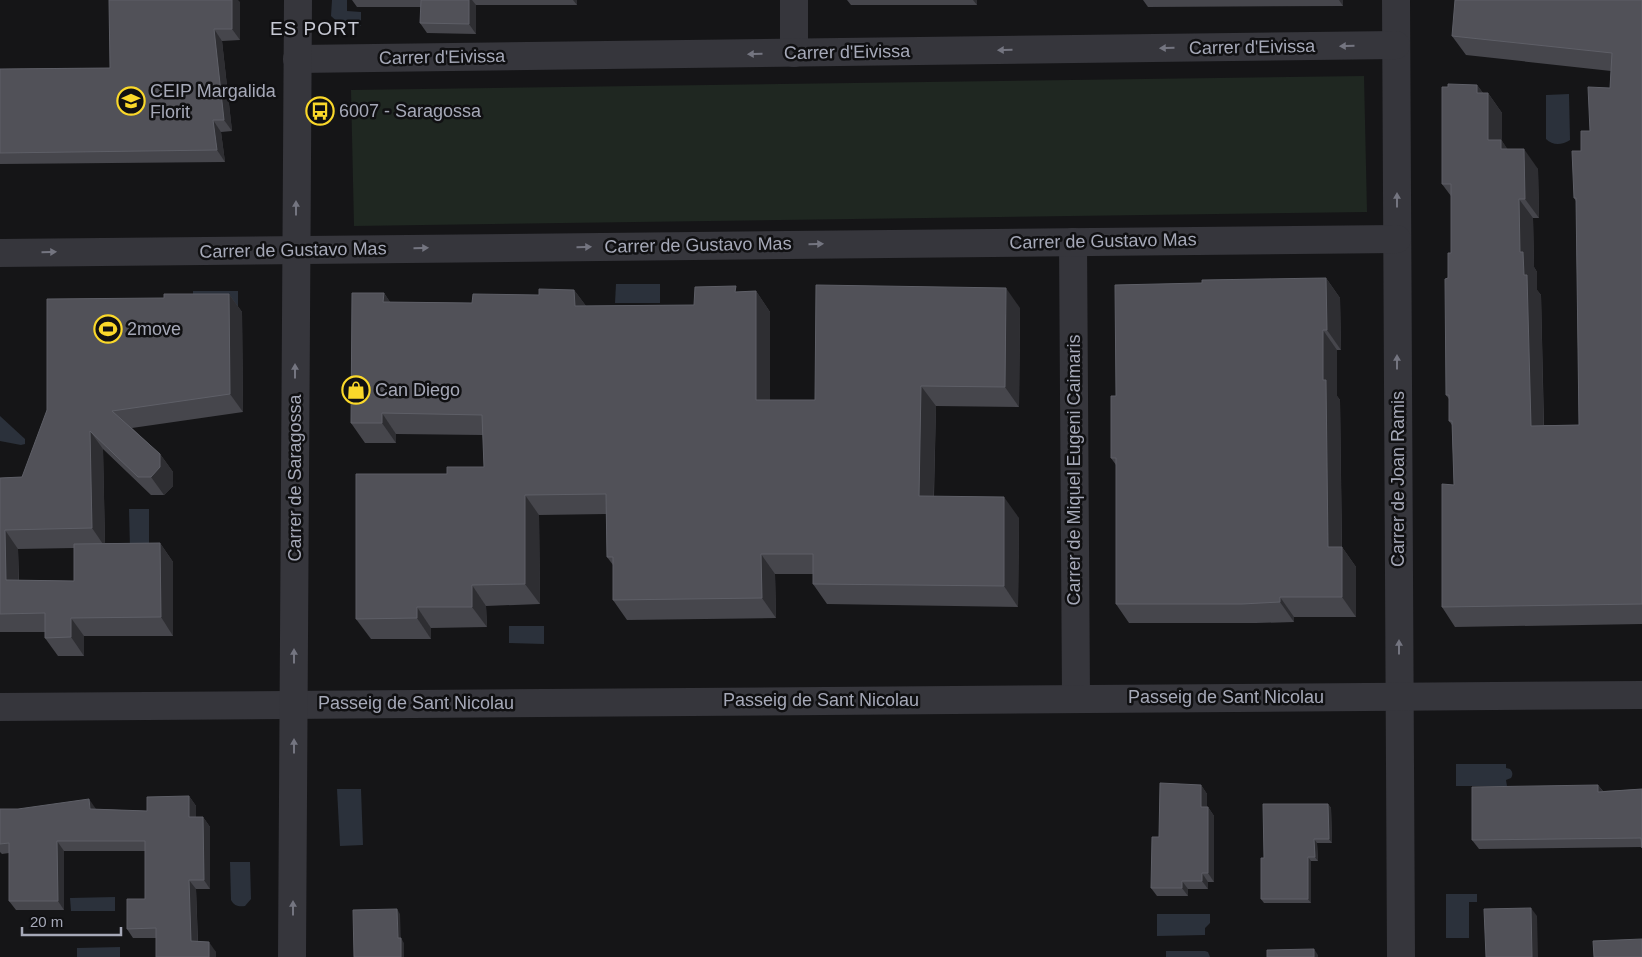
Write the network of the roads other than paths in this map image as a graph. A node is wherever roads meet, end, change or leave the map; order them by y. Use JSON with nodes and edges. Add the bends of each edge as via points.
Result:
{"nodes":[{"id":1,"x":298,"y":0,"type":"edge"},
{"id":2,"x":794,"y":0,"type":"edge"},
{"id":3,"x":1396,"y":0,"type":"edge"},
{"id":4,"x":1396,"y":46,"type":"junction"},
{"id":5,"x":794,"y":53,"type":"junction"},
{"id":6,"x":298,"y":59,"type":"junction"},
{"id":7,"x":1397,"y":238,"type":"junction"},
{"id":8,"x":1073,"y":242,"type":"junction"},
{"id":9,"x":296,"y":250,"type":"junction"},
{"id":10,"x":0,"y":253,"type":"edge"},
{"id":11,"x":1642,"y":695,"type":"edge"},
{"id":12,"x":1399,"y":696,"type":"junction"},
{"id":13,"x":1076,"y":698,"type":"junction"},
{"id":14,"x":294,"y":704,"type":"junction"},
{"id":15,"x":0,"y":707,"type":"edge"},
{"id":16,"x":292,"y":957,"type":"edge"},
{"id":17,"x":1401,"y":957,"type":"edge"}],
"edges":[{"from":1,"to":6,"type":"street","name":"Carrer de Saragossa"},
{"from":2,"to":5,"type":"street"},
{"from":3,"to":4,"type":"street","name":"Carrer de Joan Ramis"},
{"from":4,"to":5,"type":"street","name":"Carrer d'Eivissa","one_way":true},
{"from":7,"to":4,"type":"street","name":"Carrer de Joan Ramis","one_way":true},
{"from":5,"to":6,"type":"street","name":"Carrer d'Eivissa","one_way":true},
{"from":9,"to":6,"type":"street","name":"Carrer de Saragossa","one_way":true},
{"from":7,"to":8,"type":"street","name":"Carrer de Gustavo Mas"},
{"from":12,"to":7,"type":"street","name":"Carrer de Joan Ramis","one_way":true},
{"from":9,"to":8,"type":"street","name":"Carrer de Gustavo Mas","one_way":true},
{"from":8,"to":13,"type":"street","name":"Carrer de Miquel Eugeni Caimaris"},
{"from":10,"to":9,"type":"street","name":"Carrer de Gustavo Mas","one_way":true},
{"from":14,"to":9,"type":"street","name":"Carrer de Saragossa","one_way":true},
{"from":11,"to":12,"type":"street","name":"Passeig de Sant Nicolau"},
{"from":12,"to":13,"type":"street","name":"Passeig de Sant Nicolau"},
{"from":12,"to":17,"type":"street","name":"Carrer de Joan Ramis"},
{"from":13,"to":14,"type":"street","name":"Passeig de Sant Nicolau"},
{"from":14,"to":15,"type":"street","name":"Passeig de Sant Nicolau"},
{"from":16,"to":14,"type":"street","name":"Carrer de Saragossa","one_way":true}]}
